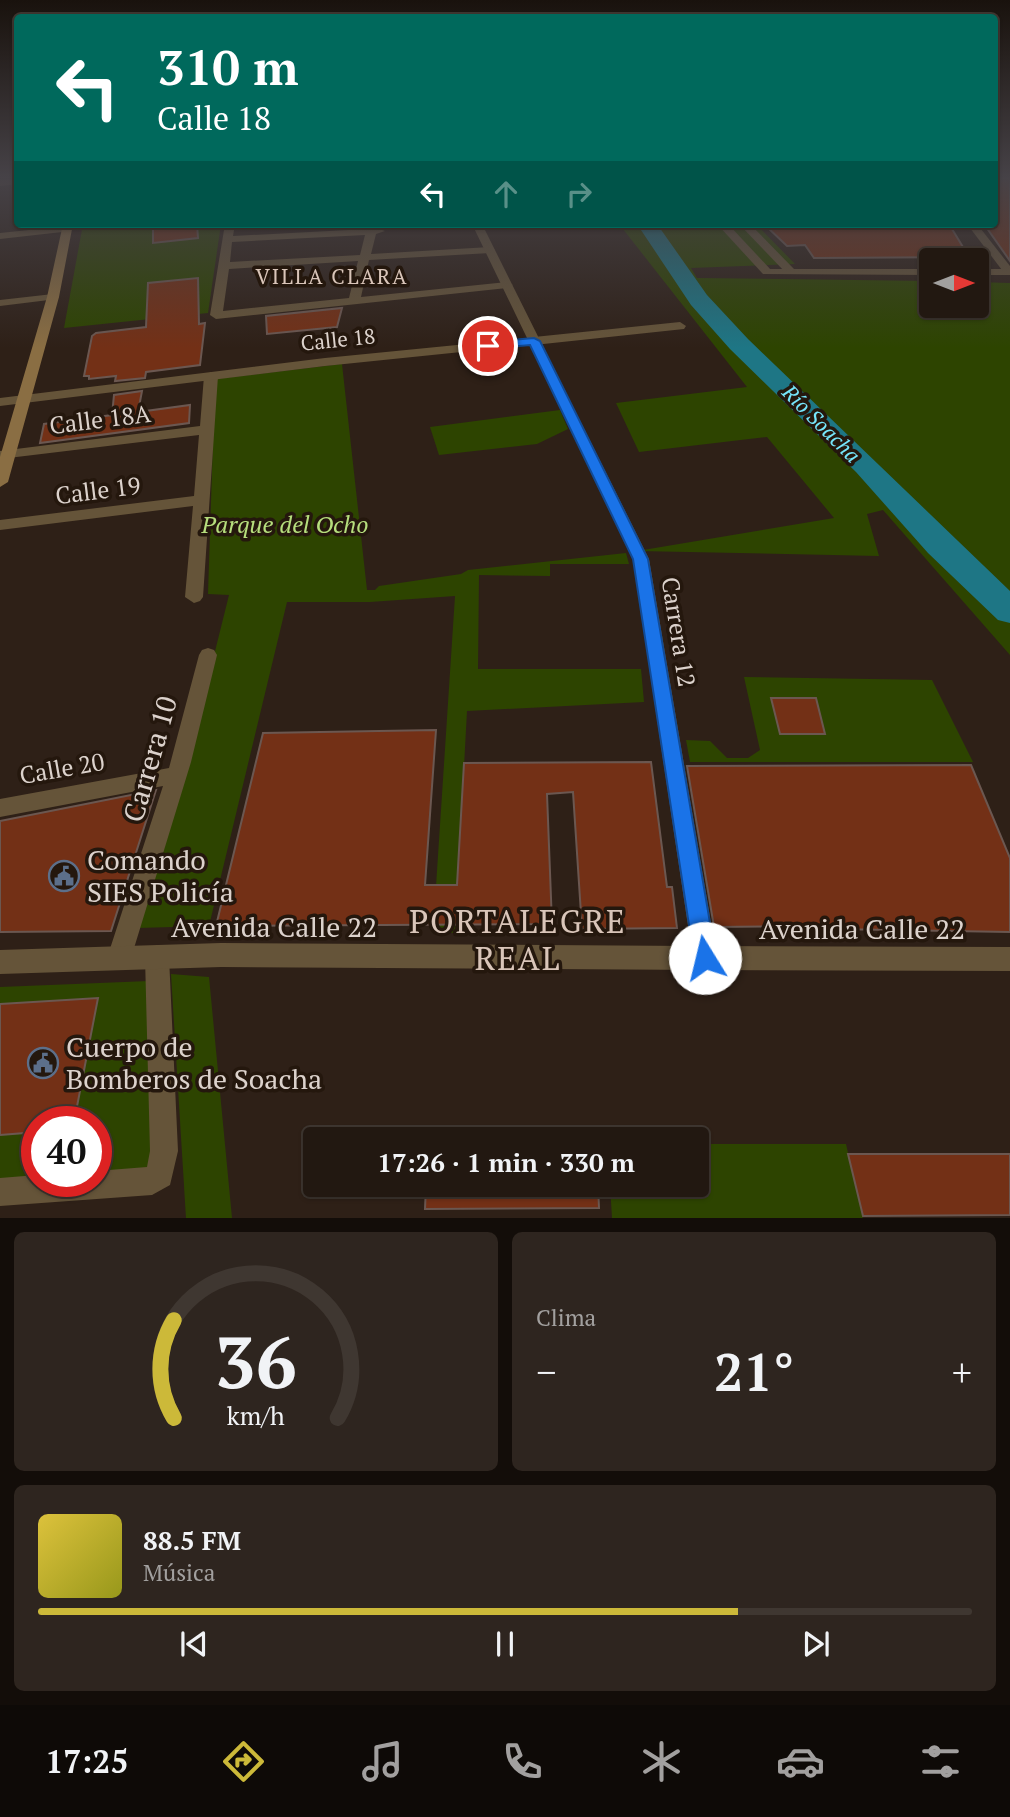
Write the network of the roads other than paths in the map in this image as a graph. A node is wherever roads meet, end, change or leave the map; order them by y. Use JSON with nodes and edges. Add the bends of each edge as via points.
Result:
{"nodes":[{"id":1,"x":65,"y":235,"type":"edge"},
{"id":2,"x":229,"y":235,"type":"edge"},
{"id":3,"x":284,"y":235,"type":"edge"},
{"id":4,"x":375,"y":235,"type":"edge"},
{"id":5,"x":482,"y":235,"type":"edge"},
{"id":6,"x":732,"y":235,"type":"edge"},
{"id":7,"x":755,"y":235,"type":"edge"},
{"id":8,"x":980,"y":235,"type":"edge"},
{"id":9,"x":228,"y":239,"type":"junction"},
{"id":10,"x":490,"y":250,"type":"junction"},
{"id":11,"x":370,"y":259,"type":"junction"},
{"id":12,"x":223,"y":266,"type":"junction"},
{"id":13,"x":790,"y":271,"type":"junction"},
{"id":14,"x":919,"y":272,"type":"edge"},
{"id":15,"x":989,"y":272,"type":"edge"},
{"id":16,"x":1009,"y":272,"type":"edge"},
{"id":17,"x":506,"y":285,"type":"junction"},
{"id":18,"x":53,"y":297,"type":"junction"},
{"id":19,"x":359,"y":300,"type":"junction"},
{"id":20,"x":0,"y":303,"type":"edge"},
{"id":21,"x":680,"y":326,"type":"dead end"},
{"id":22,"x":534,"y":341,"type":"junction"},
{"id":23,"x":211,"y":376,"type":"junction"},
{"id":24,"x":23,"y":400,"type":"junction"},
{"id":25,"x":0,"y":402,"type":"edge"},
{"id":26,"x":206,"y":430,"type":"junction"},
{"id":27,"x":3,"y":455,"type":"edge"},
{"id":28,"x":0,"y":482,"type":"edge"},
{"id":29,"x":201,"y":500,"type":"junction"},
{"id":30,"x":0,"y":525,"type":"edge"},
{"id":31,"x":194,"y":597,"type":"dead end"},
{"id":32,"x":208,"y":655,"type":"dead end"},
{"id":33,"x":176,"y":775,"type":"junction"},
{"id":34,"x":0,"y":808,"type":"edge"},
{"id":35,"x":156,"y":957,"type":"junction"},
{"id":36,"x":119,"y":958,"type":"junction"},
{"id":37,"x":705,"y":958,"type":"junction"},
{"id":38,"x":1010,"y":959,"type":"edge"},
{"id":39,"x":0,"y":962,"type":"edge"},
{"id":40,"x":0,"y":1192,"type":"edge"}],
"edges":[{"from":1,"to":18,"type":"main road"},
{"from":2,"to":9,"type":"street"},
{"from":3,"to":9,"type":"street"},
{"from":4,"to":11,"type":"street"},
{"from":5,"to":10,"type":"street","name":"Carrera 12"},
{"from":6,"to":13,"type":"street","via":[[767,272]]},
{"from":7,"to":13,"type":"street"},
{"from":8,"to":16,"type":"street"},
{"from":9,"to":12,"type":"street"},
{"from":10,"to":11,"type":"street"},
{"from":10,"to":17,"type":"street","name":"Carrera 12"},
{"from":11,"to":12,"type":"street"},
{"from":11,"to":19,"type":"street"},
{"from":12,"to":19,"type":"street","via":[[216,315]]},
{"from":13,"to":14,"type":"street"},
{"from":15,"to":16,"type":"street"},
{"from":17,"to":19,"type":"street"},
{"from":17,"to":22,"type":"street","name":"Carrera 12"},
{"from":18,"to":20,"type":"street"},
{"from":18,"to":24,"type":"main road"},
{"from":21,"to":22,"type":"street","name":"Calle 18"},
{"from":22,"to":23,"type":"street","name":"Calle 18"},
{"from":22,"to":37,"type":"street","name":"Carrera 12","via":[[641,559]]},
{"from":23,"to":24,"type":"street","name":"Calle 18"},
{"from":23,"to":26,"type":"street"},
{"from":24,"to":25,"type":"street","name":"Calle 18"},
{"from":24,"to":27,"type":"main road"},
{"from":26,"to":27,"type":"street","name":"Calle 18A"},
{"from":26,"to":29,"type":"street"},
{"from":27,"to":28,"type":"main road"},
{"from":29,"to":30,"type":"street","name":"Calle 19"},
{"from":29,"to":31,"type":"street"},
{"from":32,"to":33,"type":"street","name":"Carrera 10"},
{"from":33,"to":34,"type":"street","name":"Calle 20"},
{"from":33,"to":36,"type":"street","name":"Carrera 10"},
{"from":35,"to":36,"type":"street","name":"Avenida Calle 22"},
{"from":35,"to":37,"type":"street","name":"Avenida Calle 22"},
{"from":35,"to":40,"type":"street","via":[[164,1151],[160,1175],[152,1181]]},
{"from":36,"to":39,"type":"street","name":"Avenida Calle 22"},
{"from":37,"to":38,"type":"street","name":"Avenida Calle 22"}]}
